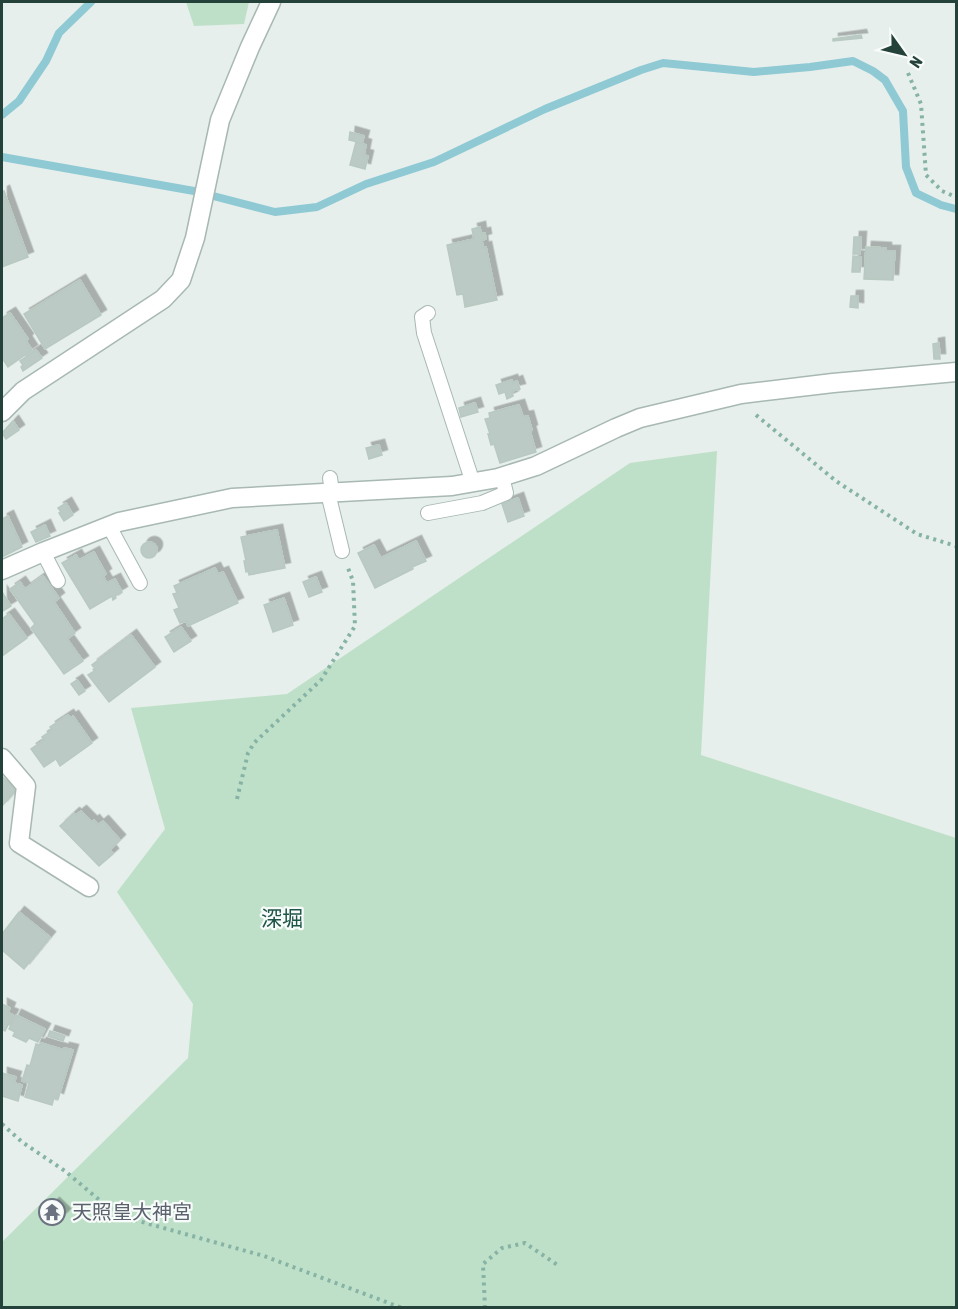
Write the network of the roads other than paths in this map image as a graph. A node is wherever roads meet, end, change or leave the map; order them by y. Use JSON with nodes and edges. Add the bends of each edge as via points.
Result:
{"nodes":[{"id":1,"x":271,"y":2,"type":"edge"},
{"id":2,"x":428,"y":313,"type":"dead end"},
{"id":3,"x":957,"y":372,"type":"edge"},
{"id":4,"x":2,"y":412,"type":"edge"},
{"id":5,"x":502,"y":477,"type":"junction"},
{"id":6,"x":473,"y":483,"type":"junction"},
{"id":7,"x":330,"y":488,"type":"junction"},
{"id":8,"x":428,"y":513,"type":"dead end"},
{"id":9,"x":109,"y":526,"type":"junction"},
{"id":10,"x":342,"y":550,"type":"road end"},
{"id":11,"x":43,"y":552,"type":"junction"},
{"id":12,"x":2,"y":570,"type":"edge"},
{"id":13,"x":58,"y":580,"type":"dead end"},
{"id":14,"x":140,"y":583,"type":"dead end"},
{"id":15,"x":2,"y":758,"type":"edge"},
{"id":16,"x":89,"y":886,"type":"dead end"}],
"edges":[{"from":1,"to":4,"type":"street","via":[[220,120],[195,238],[181,280],[163,299],[23,391]]},
{"from":2,"to":6,"type":"lane","via":[[423,317],[424,333]]},
{"from":3,"to":5,"type":"street","via":[[741,394],[640,418],[536,466]]},
{"from":5,"to":6,"type":"street"},
{"from":5,"to":8,"type":"lane","via":[[506,493],[482,503]]},
{"from":6,"to":7,"type":"street"},
{"from":7,"to":9,"type":"street","via":[[232,498]]},
{"from":7,"to":10,"type":"lane"},
{"from":9,"to":11,"type":"street"},
{"from":9,"to":14,"type":"lane"},
{"from":11,"to":12,"type":"street"},
{"from":11,"to":13,"type":"lane"},
{"from":15,"to":16,"type":"street","via":[[26,786],[19,843]]}]}
